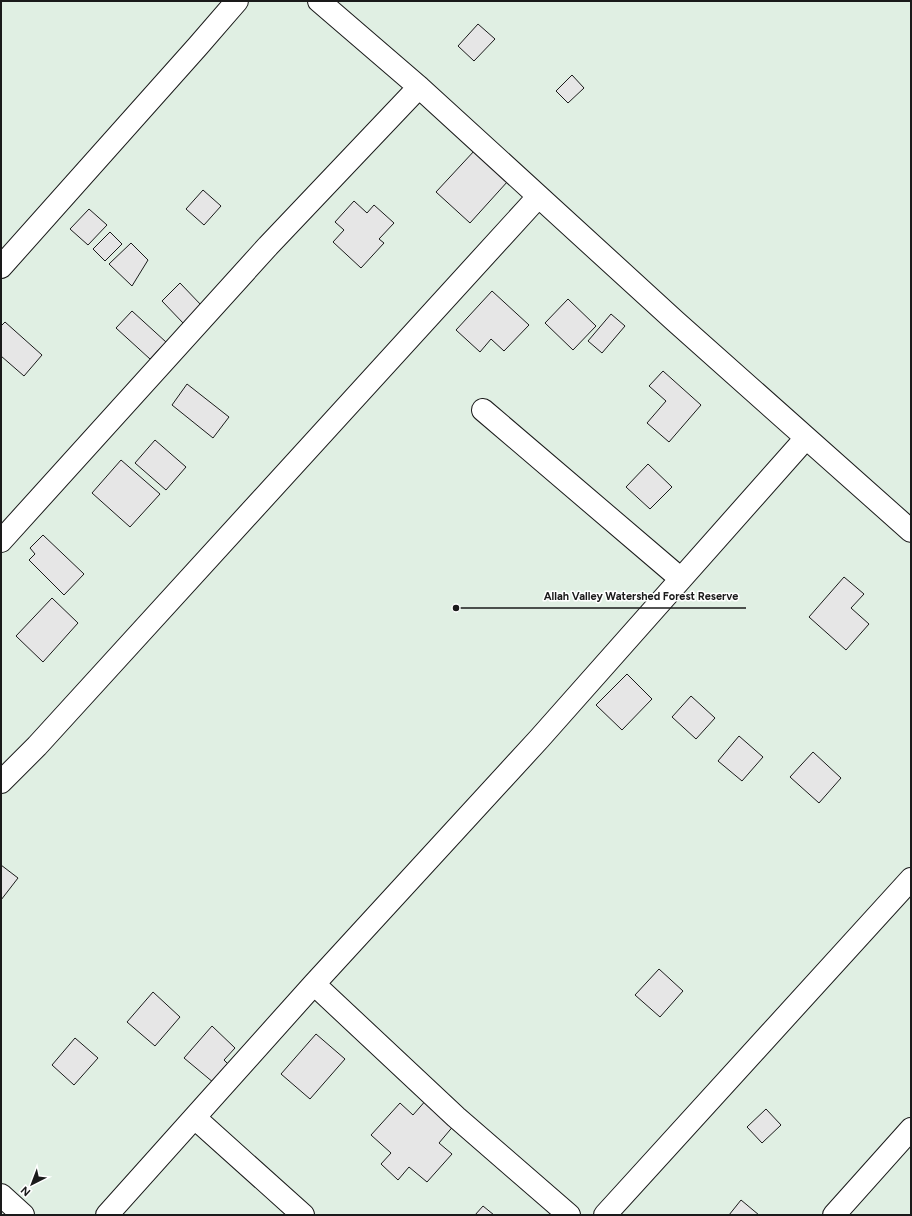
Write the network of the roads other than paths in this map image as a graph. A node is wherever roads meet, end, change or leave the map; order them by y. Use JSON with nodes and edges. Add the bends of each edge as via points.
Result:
{"nodes":[{"id":1,"x":237,"y":1,"type":"edge"},
{"id":2,"x":319,"y":1,"type":"edge"},
{"id":3,"x":419,"y":87,"type":"junction"},
{"id":4,"x":538,"y":197,"type":"junction"},
{"id":5,"x":1,"y":267,"type":"edge"},
{"id":6,"x":483,"y":410,"type":"dead end"},
{"id":7,"x":806,"y":438,"type":"junction"},
{"id":8,"x":911,"y":531,"type":"edge"},
{"id":9,"x":1,"y":541,"type":"edge"},
{"id":10,"x":681,"y":579,"type":"junction"},
{"id":11,"x":1,"y":782,"type":"edge"},
{"id":12,"x":911,"y":879,"type":"edge"},
{"id":13,"x":314,"y":984,"type":"junction"},
{"id":14,"x":195,"y":1118,"type":"junction"},
{"id":15,"x":911,"y":1129,"type":"edge"},
{"id":16,"x":1,"y":1195,"type":"edge"},
{"id":17,"x":23,"y":1215,"type":"edge"},
{"id":18,"x":107,"y":1215,"type":"edge"},
{"id":19,"x":303,"y":1215,"type":"edge"},
{"id":20,"x":569,"y":1215,"type":"edge"},
{"id":21,"x":605,"y":1215,"type":"edge"},
{"id":22,"x":834,"y":1215,"type":"edge"}],
"edges":[{"from":1,"to":5,"type":"street"},
{"from":2,"to":3,"type":"street"},
{"from":3,"to":4,"type":"street"},
{"from":3,"to":9,"type":"street","via":[[268,246]]},
{"from":4,"to":7,"type":"street"},
{"from":4,"to":11,"type":"street","via":[[37,746]]},
{"from":6,"to":10,"type":"street"},
{"from":7,"to":8,"type":"street"},
{"from":7,"to":10,"type":"street"},
{"from":10,"to":13,"type":"street","via":[[539,739]]},
{"from":12,"to":21,"type":"street"},
{"from":13,"to":14,"type":"street"},
{"from":13,"to":20,"type":"street","via":[[456,1117]]},
{"from":14,"to":18,"type":"street"},
{"from":14,"to":19,"type":"street"},
{"from":15,"to":22,"type":"street"},
{"from":16,"to":17,"type":"street"}]}
